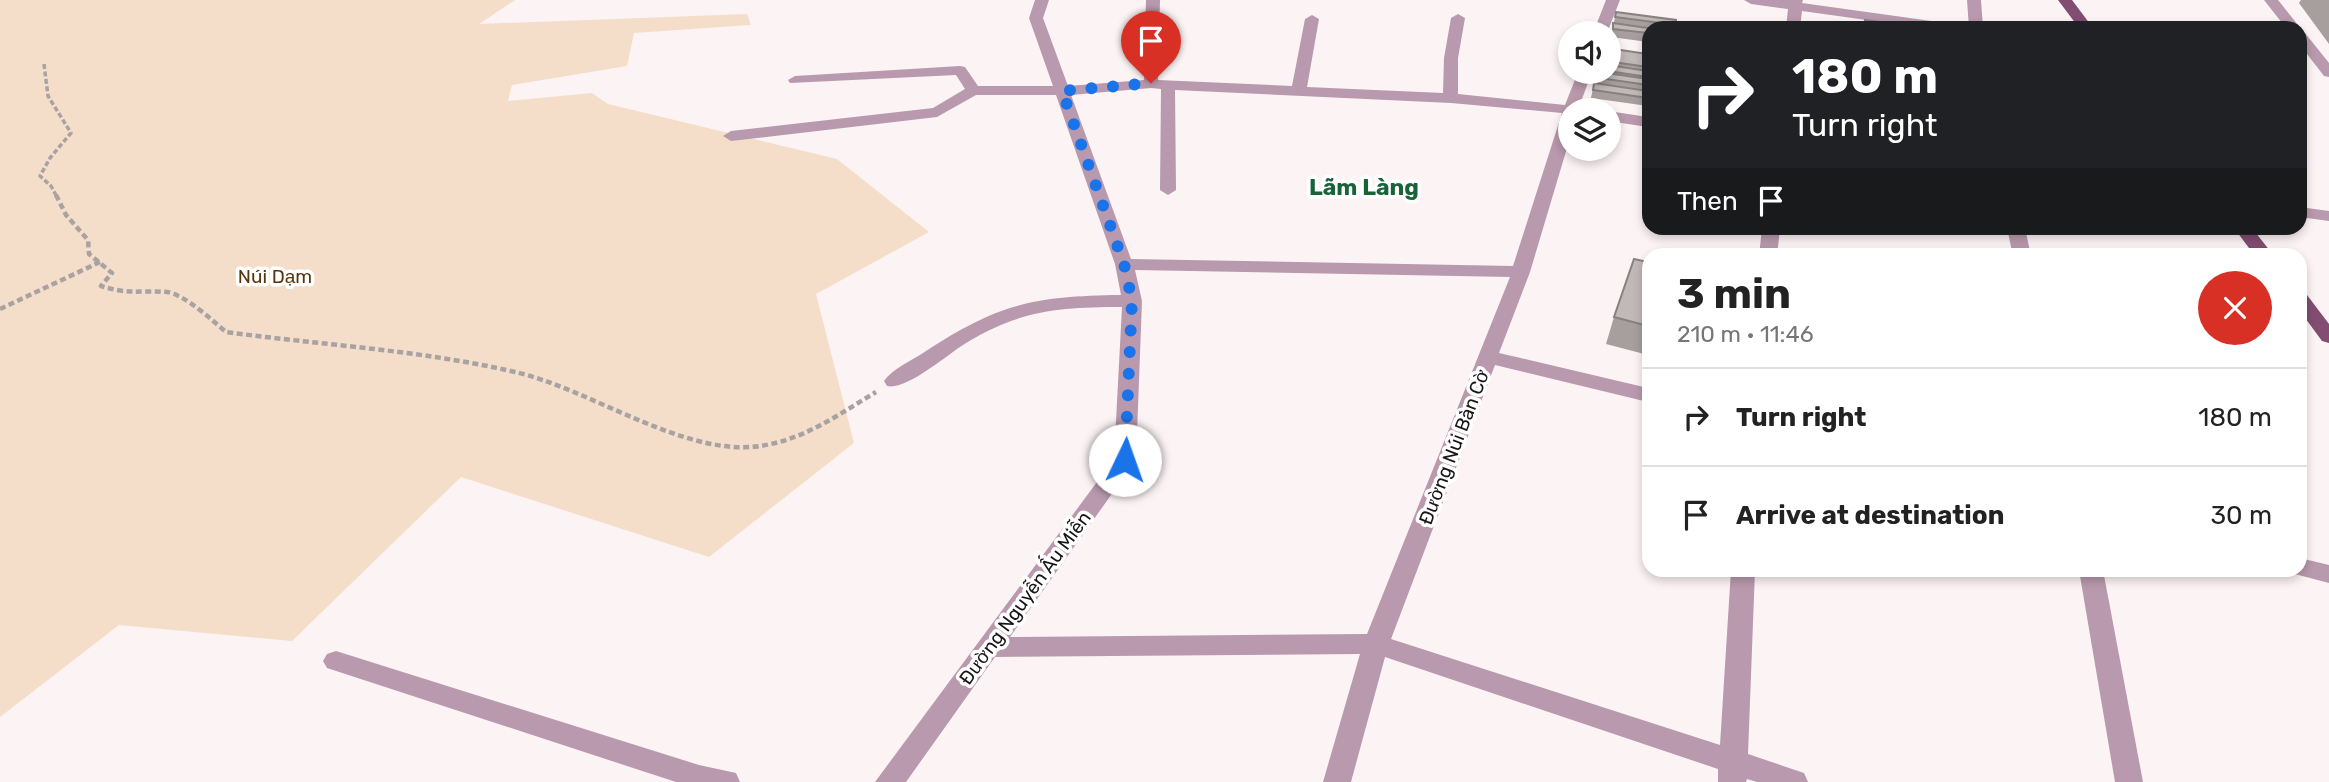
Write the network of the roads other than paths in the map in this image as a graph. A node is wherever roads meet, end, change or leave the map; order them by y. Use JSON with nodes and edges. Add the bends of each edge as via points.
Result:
{"nodes":[{"id":1,"x":1042,"y":0,"type":"edge"},
{"id":2,"x":1153,"y":0,"type":"edge"},
{"id":3,"x":1613,"y":0,"type":"edge"},
{"id":4,"x":1751,"y":0,"type":"edge"},
{"id":5,"x":1974,"y":0,"type":"edge"},
{"id":6,"x":2065,"y":0,"type":"edge"},
{"id":7,"x":2271,"y":0,"type":"edge"},
{"id":8,"x":1796,"y":3,"type":"edge"},
{"id":9,"x":1458,"y":18,"type":"dead end"},
{"id":10,"x":1312,"y":19,"type":"dead end"},
{"id":11,"x":1605,"y":21,"type":"edge"},
{"id":12,"x":1794,"y":21,"type":"edge"},
{"id":13,"x":1909,"y":21,"type":"edge"},
{"id":14,"x":1976,"y":21,"type":"edge"},
{"id":15,"x":2081,"y":21,"type":"edge"},
{"id":16,"x":2288,"y":21,"type":"edge"},
{"id":17,"x":2307,"y":45,"type":"edge"},
{"id":18,"x":2329,"y":73,"type":"edge"},
{"id":19,"x":795,"y":80,"type":"dead end"},
{"id":20,"x":1160,"y":84,"type":"junction"},
{"id":21,"x":973,"y":90,"type":"junction"},
{"id":22,"x":1299,"y":90,"type":"junction"},
{"id":23,"x":1062,"y":91,"type":"junction"},
{"id":24,"x":1451,"y":97,"type":"junction"},
{"id":25,"x":1558,"y":109,"type":"edge"},
{"id":26,"x":1621,"y":118,"type":"edge"},
{"id":27,"x":1642,"y":121,"type":"edge"},
{"id":28,"x":730,"y":136,"type":"dead end"},
{"id":29,"x":1558,"y":152,"type":"edge"},
{"id":30,"x":1168,"y":190,"type":"dead end"},
{"id":31,"x":2307,"y":213,"type":"edge"},
{"id":32,"x":2329,"y":216,"type":"edge"},
{"id":33,"x":1124,"y":264,"type":"junction"},
{"id":34,"x":1521,"y":272,"type":"junction"},
{"id":35,"x":1132,"y":300,"type":"junction"},
{"id":36,"x":2307,"y":308,"type":"edge"},
{"id":37,"x":2329,"y":337,"type":"edge"},
{"id":38,"x":1489,"y":358,"type":"junction"},
{"id":39,"x":894,"y":381,"type":"road end"},
{"id":40,"x":1642,"y":395,"type":"edge"},
{"id":41,"x":2307,"y":569,"type":"edge"},
{"id":42,"x":2329,"y":574,"type":"edge"},
{"id":43,"x":1743,"y":577,"type":"edge"},
{"id":44,"x":2092,"y":577,"type":"edge"},
{"id":45,"x":1376,"y":643,"type":"junction"},
{"id":46,"x":989,"y":648,"type":"junction"},
{"id":47,"x":336,"y":661,"type":"dead end"},
{"id":48,"x":1733,"y":773,"type":"edge"},
{"id":49,"x":726,"y":782,"type":"edge"},
{"id":50,"x":889,"y":782,"type":"edge"},
{"id":51,"x":1337,"y":782,"type":"edge"},
{"id":52,"x":1794,"y":782,"type":"edge"},
{"id":53,"x":2129,"y":782,"type":"edge"}],
"edges":[{"from":1,"to":23,"type":"street","name":"Đường Nguyễn Ấu Miễn","via":[[1035,18]]},
{"from":2,"to":20,"type":"street"},
{"from":3,"to":11,"type":"street"},
{"from":4,"to":8,"type":"street"},
{"from":5,"to":14,"type":"street"},
{"from":6,"to":15,"type":"main road"},
{"from":7,"to":16,"type":"street"},
{"from":8,"to":12,"type":"street"},
{"from":8,"to":13,"type":"street"},
{"from":9,"to":24,"type":"street","via":[[1449,66]]},
{"from":10,"to":22,"type":"street"},
{"from":17,"to":18,"type":"street"},
{"from":19,"to":21,"type":"street","via":[[960,71]]},
{"from":20,"to":22,"type":"street"},
{"from":20,"to":23,"type":"street"},
{"from":20,"to":30,"type":"street"},
{"from":21,"to":23,"type":"street"},
{"from":21,"to":28,"type":"street","via":[[937,111]]},
{"from":22,"to":24,"type":"street"},
{"from":23,"to":33,"type":"street","name":"Đường Nguyễn Ấu Miễn"},
{"from":24,"to":25,"type":"street"},
{"from":26,"to":27,"type":"street"},
{"from":29,"to":34,"type":"street","name":"Đường Núi Bàn Cờ"},
{"from":31,"to":32,"type":"street"},
{"from":33,"to":34,"type":"street"},
{"from":33,"to":35,"type":"street","name":"Đường Nguyễn Ấu Miễn"},
{"from":34,"to":38,"type":"street","name":"Đường Núi Bàn Cờ"},
{"from":35,"to":39,"type":"street","via":[[1056,303],[1012,313],[975,330]]},
{"from":35,"to":46,"type":"street","name":"Đường Nguyễn Ấu Miễn","via":[[1125,460]]},
{"from":36,"to":37,"type":"main road"},
{"from":38,"to":40,"type":"street"},
{"from":38,"to":45,"type":"street","name":"Đường Núi Bàn Cờ"},
{"from":41,"to":42,"type":"street"},
{"from":43,"to":48,"type":"street"},
{"from":44,"to":53,"type":"street"},
{"from":45,"to":46,"type":"street"},
{"from":45,"to":48,"type":"street"},
{"from":45,"to":51,"type":"street","name":"Đường Núi Bàn Cờ"},
{"from":46,"to":50,"type":"street","name":"Đường Nguyễn Ấu Miễn"},
{"from":47,"to":49,"type":"street"},
{"from":48,"to":52,"type":"street"}]}
